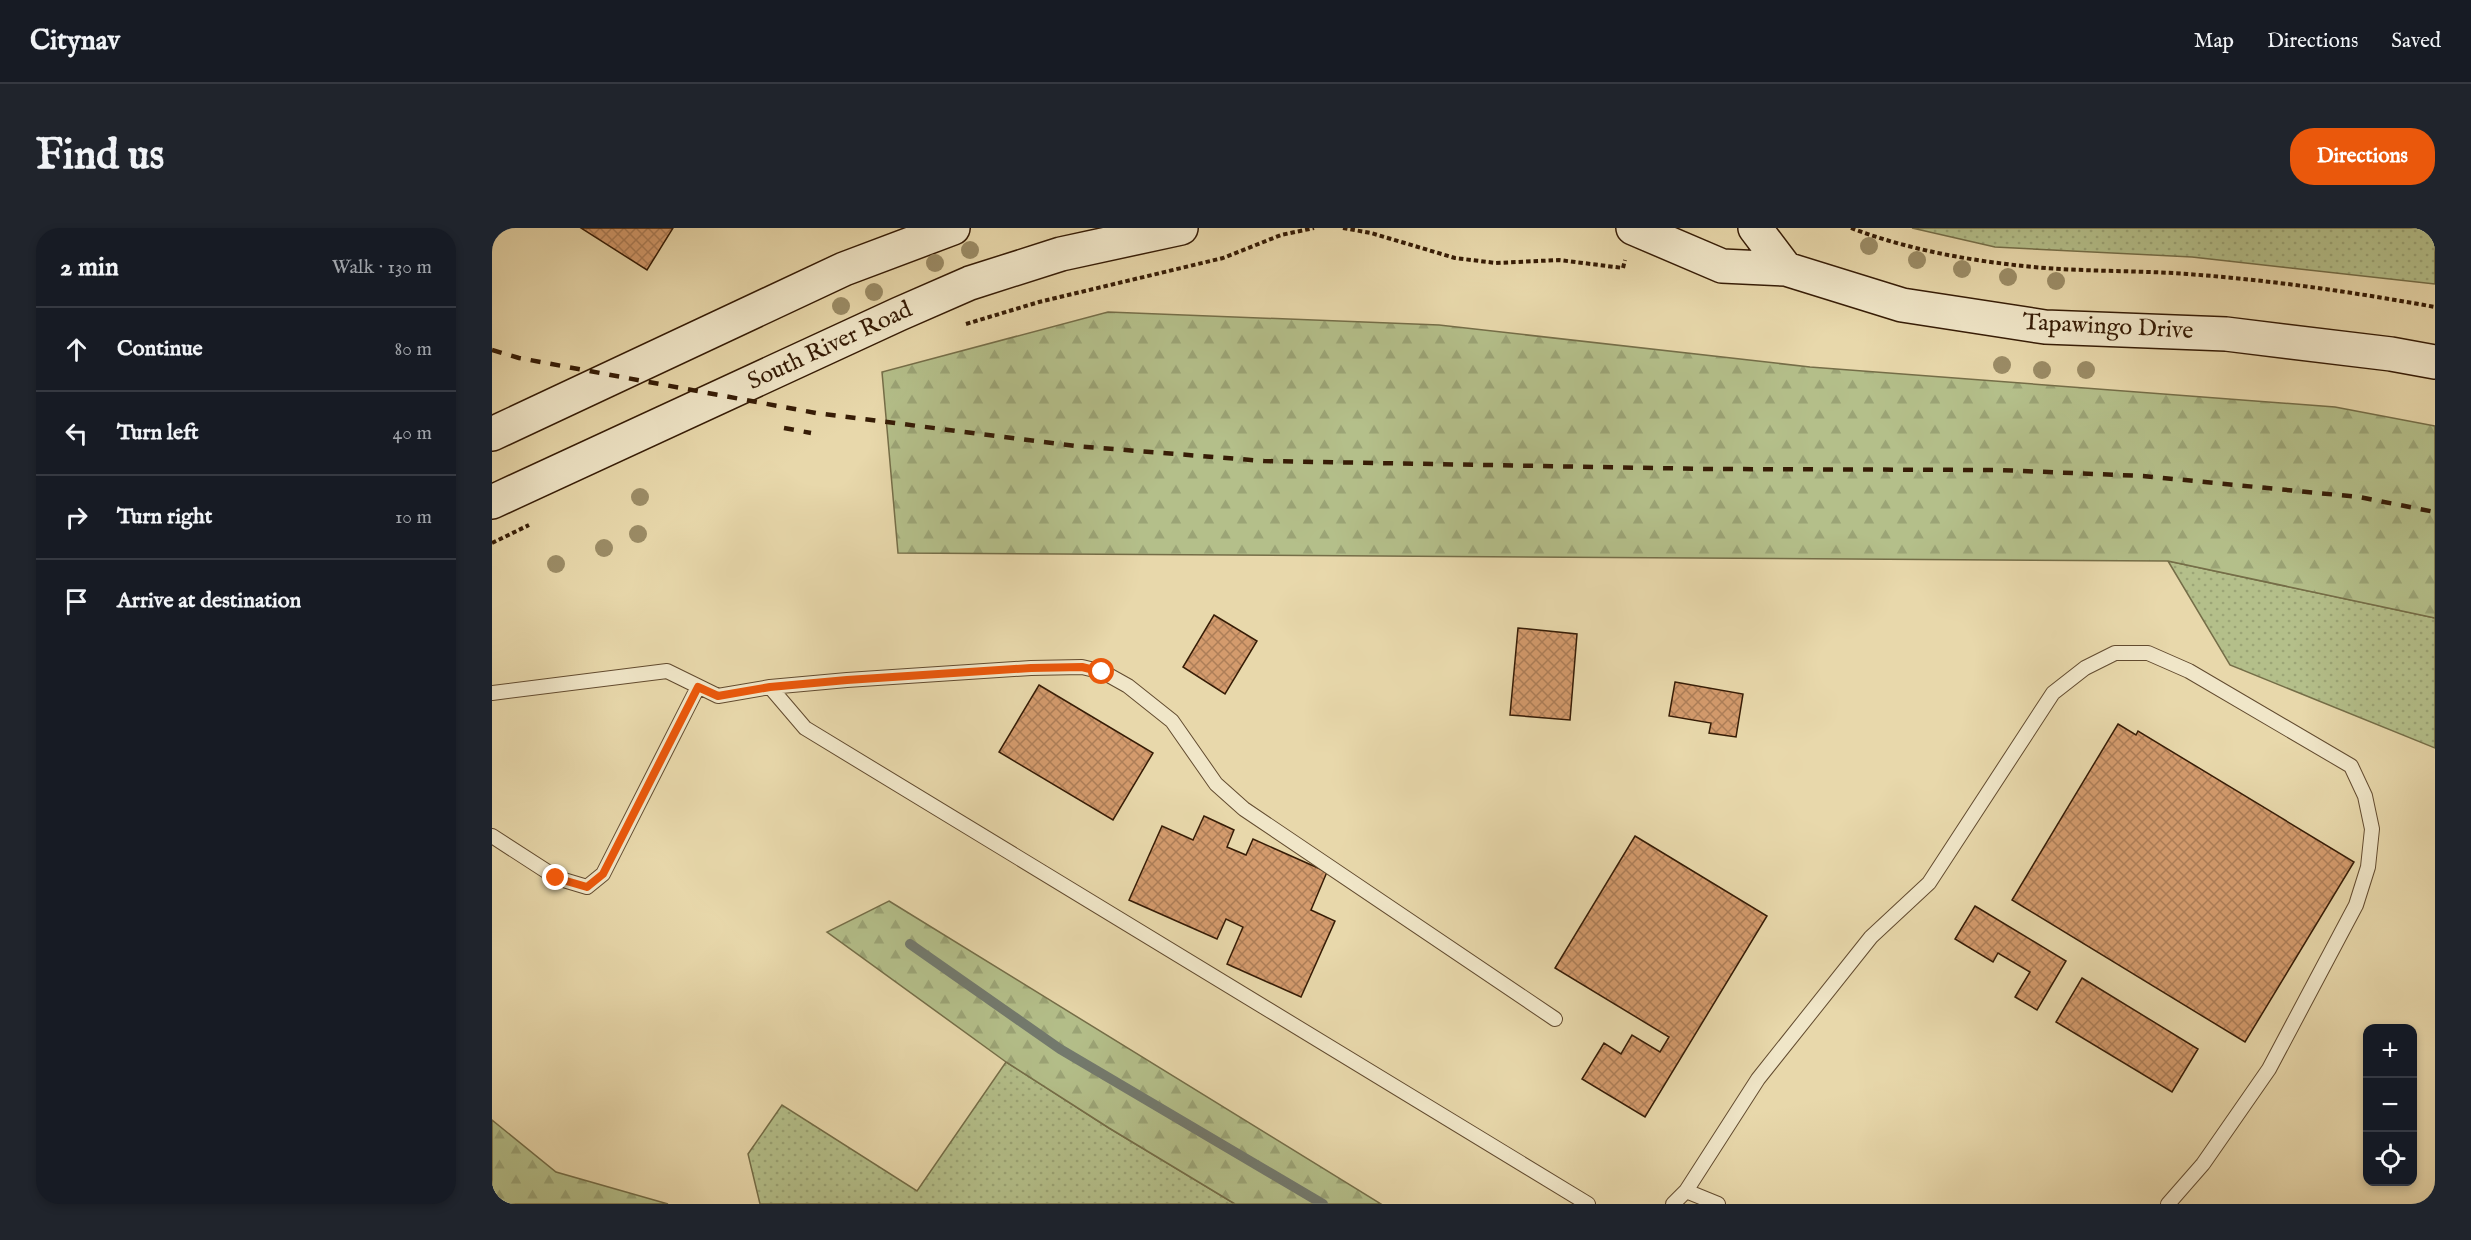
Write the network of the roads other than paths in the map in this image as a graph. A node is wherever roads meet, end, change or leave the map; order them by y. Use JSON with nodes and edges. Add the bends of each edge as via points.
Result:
{"nodes":[{"id":1,"x":953,"y":228,"type":"edge"},
{"id":2,"x":1181,"y":228,"type":"edge"},
{"id":3,"x":1633,"y":228,"type":"edge"},
{"id":4,"x":1755,"y":228,"type":"edge"},
{"id":5,"x":1786,"y":269,"type":"junction"},
{"id":6,"x":2435,"y":362,"type":"edge"},
{"id":7,"x":492,"y":434,"type":"edge"},
{"id":8,"x":492,"y":502,"type":"edge"},
{"id":9,"x":698,"y":687,"type":"junction"},
{"id":10,"x":770,"y":687,"type":"junction"},
{"id":11,"x":492,"y":693,"type":"edge"},
{"id":12,"x":492,"y":836,"type":"edge"},
{"id":13,"x":1555,"y":1018,"type":"dead end"},
{"id":14,"x":1686,"y":1191,"type":"junction"},
{"id":15,"x":1588,"y":1204,"type":"edge"},
{"id":16,"x":1673,"y":1204,"type":"edge"},
{"id":17,"x":1718,"y":1204,"type":"edge"},
{"id":18,"x":2168,"y":1204,"type":"edge"}],
"edges":[{"from":1,"to":7,"type":"main road","via":[[844,269]]},
{"from":2,"to":8,"type":"main road","name":"South River Road","via":[[1061,254],[970,283]]},
{"from":3,"to":5,"type":"main road","name":"Tapawingo Drive","via":[[1722,266]]},
{"from":4,"to":5,"type":"main road"},
{"from":5,"to":6,"type":"main road","name":"Tapawingo Drive","via":[[1902,305],[2045,327],[2226,334]]},
{"from":9,"to":10,"type":"lane","via":[[718,696]]},
{"from":9,"to":11,"type":"lane","via":[[667,671]]},
{"from":9,"to":12,"type":"lane","via":[[603,874],[587,887],[556,878]]},
{"from":10,"to":13,"type":"lane","via":[[1031,668],[1082,667],[1102,672],[1128,686],[1172,721],[1216,784],[1244,809]]},
{"from":10,"to":15,"type":"lane","via":[[806,728]]},
{"from":14,"to":16,"type":"lane"},
{"from":14,"to":17,"type":"lane"},
{"from":14,"to":18,"type":"lane","via":[[1765,1070],[1871,937],[1929,883],[2053,693],[2085,668],[2115,653],[2148,653],[2189,671],[2351,766],[2365,796],[2372,829],[2368,867],[2356,905],[2269,1069],[2203,1164]]}]}
